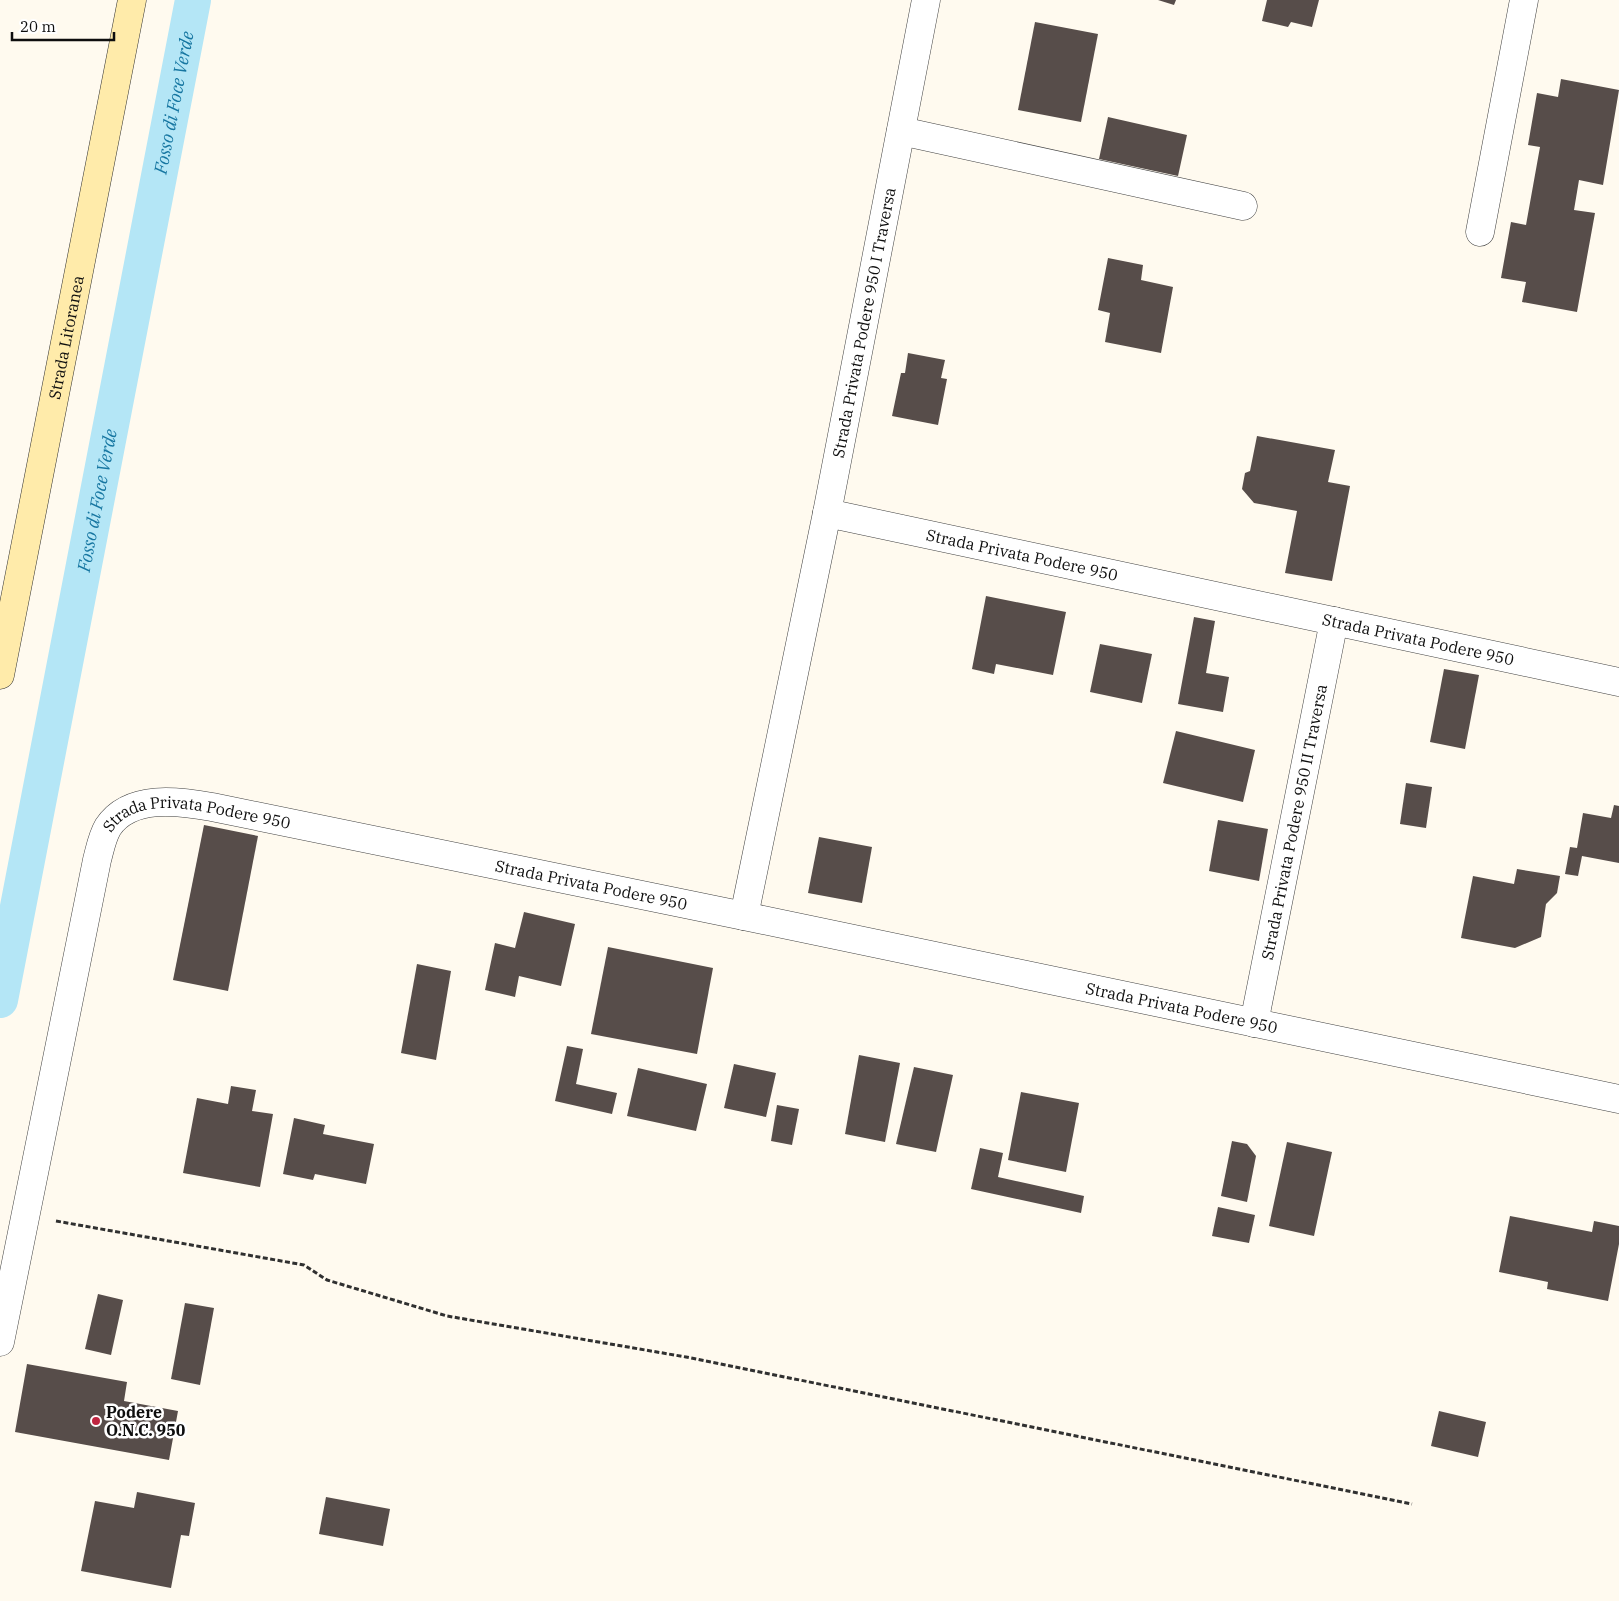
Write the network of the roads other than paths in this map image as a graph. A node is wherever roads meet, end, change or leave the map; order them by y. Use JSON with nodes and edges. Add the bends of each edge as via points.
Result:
{"nodes":[{"id":1,"x":132,"y":0,"type":"edge"},
{"id":2,"x":926,"y":0,"type":"edge"},
{"id":3,"x":1524,"y":0,"type":"edge"},
{"id":4,"x":900,"y":132,"type":"junction"},
{"id":5,"x":1243,"y":206,"type":"dead end"},
{"id":6,"x":1480,"y":232,"type":"dead end"},
{"id":7,"x":827,"y":513,"type":"junction"},
{"id":8,"x":1334,"y":621,"type":"junction"},
{"id":9,"x":0,"y":675,"type":"edge"},
{"id":10,"x":1619,"y":682,"type":"edge"},
{"id":11,"x":744,"y":916,"type":"junction"},
{"id":12,"x":1254,"y":1022,"type":"junction"},
{"id":13,"x":1619,"y":1099,"type":"edge"},
{"id":14,"x":0,"y":1342,"type":"edge"}],
"edges":[{"from":1,"to":9,"type":"main road","name":"Strada Litoranea"},
{"from":2,"to":4,"type":"street","name":"Strada Privata Podere 950 I Traversa"},
{"from":3,"to":6,"type":"street"},
{"from":4,"to":5,"type":"street"},
{"from":4,"to":7,"type":"street","name":"Strada Privata Podere 950 I Traversa"},
{"from":7,"to":8,"type":"street","name":"Strada Privata Podere 950"},
{"from":7,"to":11,"type":"street"},
{"from":8,"to":10,"type":"street","name":"Strada Privata Podere 950"},
{"from":8,"to":12,"type":"street","name":"Strada Privata Podere 950 II Traversa"},
{"from":11,"to":12,"type":"street","name":"Strada Privata Podere 950"},
{"from":11,"to":14,"type":"street","name":"Strada Privata Podere 950","via":[[188,803],[154,803],[128,809],[117,816],[108,828],[96,860]]},
{"from":12,"to":13,"type":"street","name":"Strada Privata Podere 950"}]}
